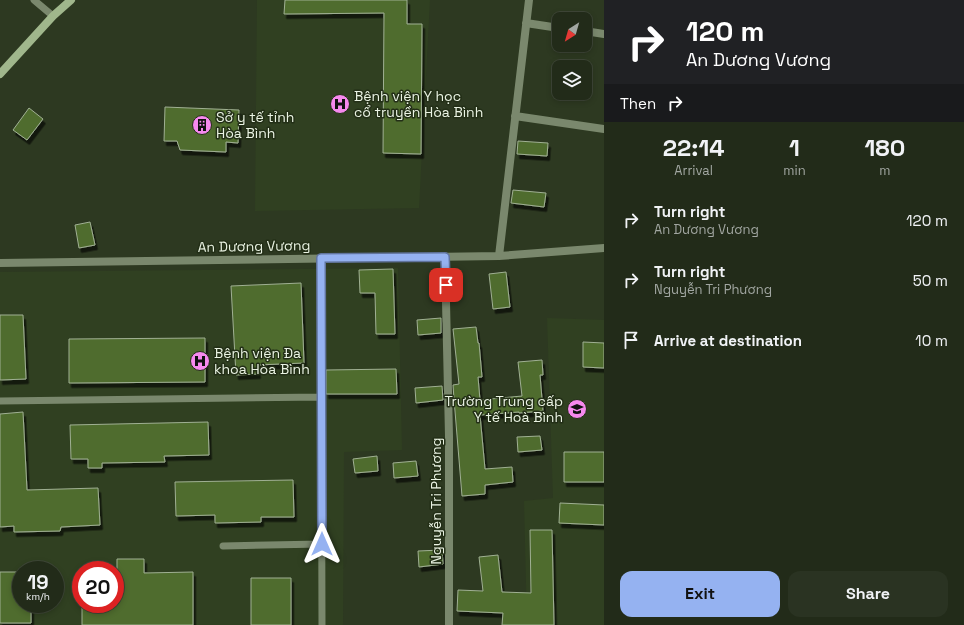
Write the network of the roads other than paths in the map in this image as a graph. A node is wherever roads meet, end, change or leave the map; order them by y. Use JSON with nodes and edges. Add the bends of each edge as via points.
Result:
{"nodes":[{"id":1,"x":34,"y":0,"type":"edge"},
{"id":2,"x":71,"y":0,"type":"edge"},
{"id":3,"x":528,"y":0,"type":"edge"},
{"id":4,"x":53,"y":16,"type":"junction"},
{"id":5,"x":526,"y":23,"type":"junction"},
{"id":6,"x":552,"y":27,"type":"edge"},
{"id":7,"x":592,"y":32,"type":"edge"},
{"id":8,"x":604,"y":34,"type":"edge"},
{"id":9,"x":0,"y":74,"type":"edge"},
{"id":10,"x":515,"y":116,"type":"junction"},
{"id":11,"x":604,"y":129,"type":"edge"},
{"id":12,"x":604,"y":248,"type":"edge"},
{"id":13,"x":499,"y":256,"type":"junction"},
{"id":14,"x":445,"y":257,"type":"junction"},
{"id":15,"x":321,"y":258,"type":"junction"},
{"id":16,"x":0,"y":263,"type":"edge"},
{"id":17,"x":322,"y":397,"type":"junction"},
{"id":18,"x":0,"y":401,"type":"edge"},
{"id":19,"x":322,"y":544,"type":"junction"},
{"id":20,"x":223,"y":546,"type":"dead end"},
{"id":21,"x":322,"y":625,"type":"edge"},
{"id":22,"x":448,"y":625,"type":"edge"}],
"edges":[{"from":1,"to":4,"type":"lane"},
{"from":2,"to":4,"type":"main road"},
{"from":3,"to":5,"type":"street"},
{"from":4,"to":9,"type":"main road"},
{"from":5,"to":6,"type":"street"},
{"from":5,"to":10,"type":"street"},
{"from":7,"to":8,"type":"street"},
{"from":10,"to":11,"type":"street"},
{"from":10,"to":13,"type":"street"},
{"from":12,"to":13,"type":"street","name":"An Dương Vương"},
{"from":13,"to":14,"type":"street","name":"An Dương Vương"},
{"from":14,"to":15,"type":"street","name":"An Dương Vương"},
{"from":14,"to":22,"type":"street","name":"Nguyễn Tri Phương","via":[[450,545]]},
{"from":15,"to":16,"type":"street","name":"An Dương Vương"},
{"from":15,"to":17,"type":"lane"},
{"from":17,"to":18,"type":"lane"},
{"from":17,"to":19,"type":"lane"},
{"from":19,"to":20,"type":"lane"},
{"from":19,"to":21,"type":"lane"}]}
